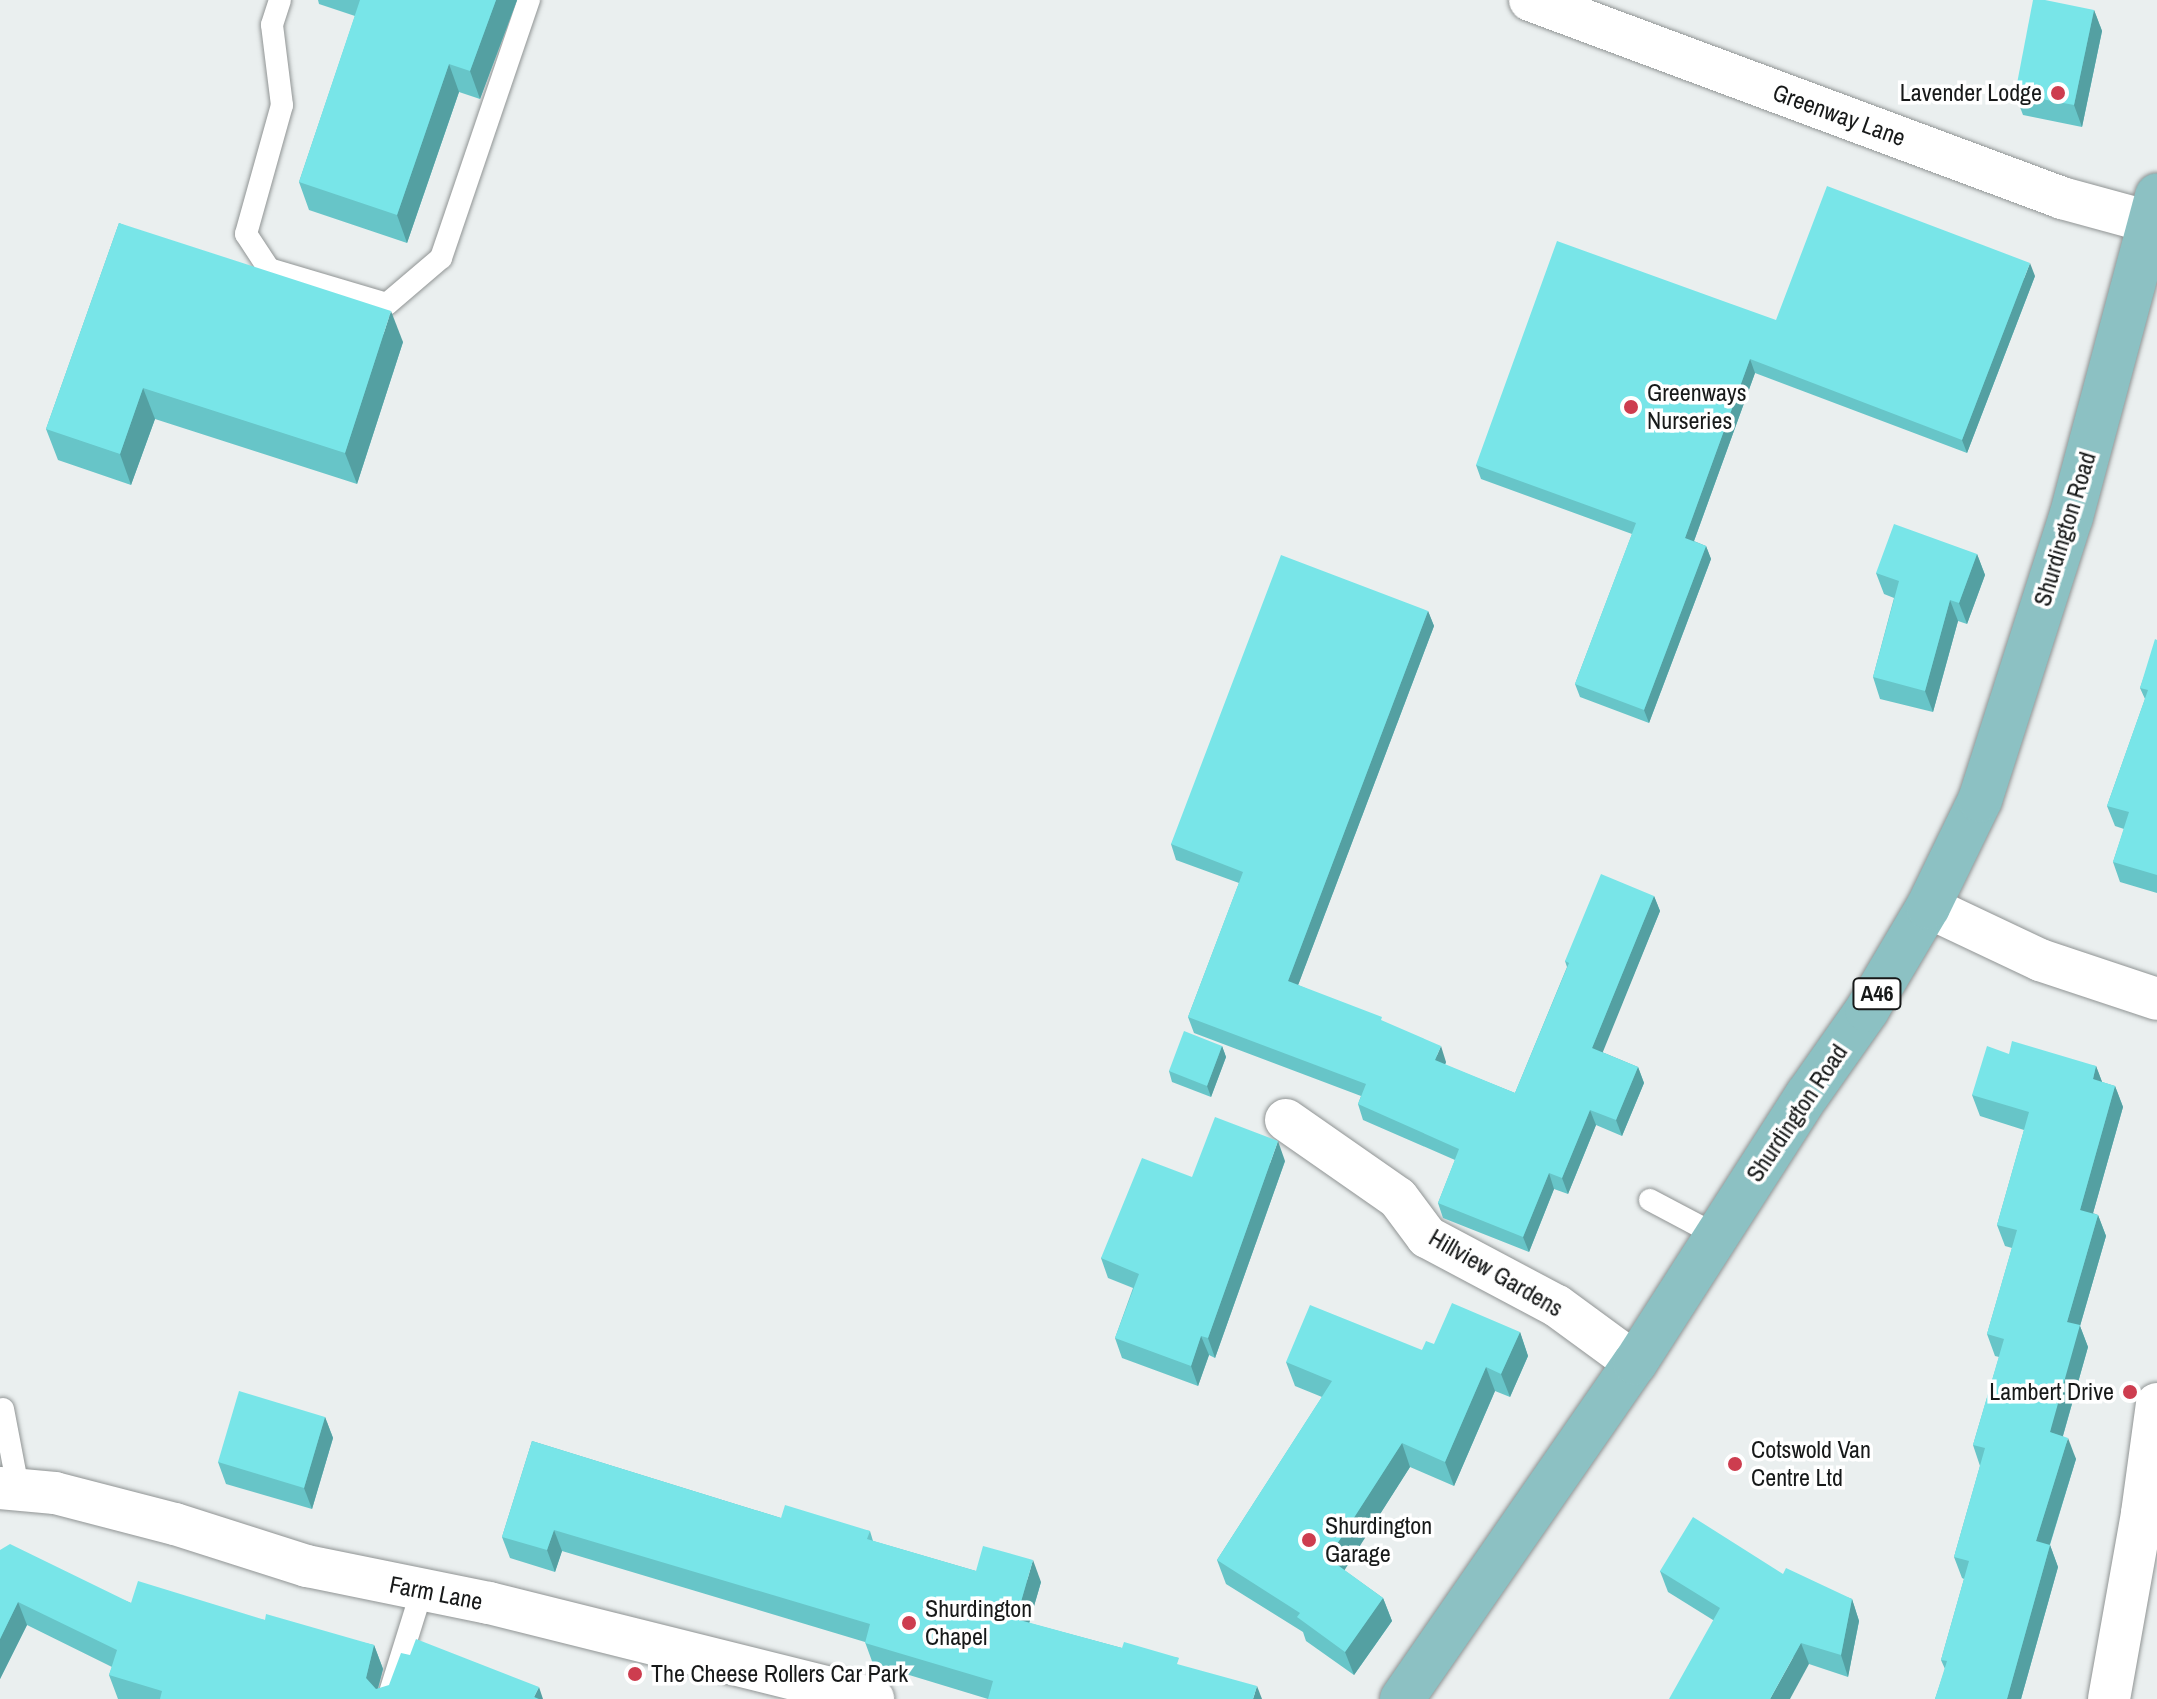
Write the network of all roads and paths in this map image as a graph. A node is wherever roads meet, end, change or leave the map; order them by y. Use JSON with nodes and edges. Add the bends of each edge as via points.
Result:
{"nodes":[{"id":1,"x":280,"y":0,"type":"edge"},
{"id":2,"x":529,"y":0,"type":"edge"},
{"id":3,"x":1530,"y":0,"type":"edge"},
{"id":4,"x":2153,"y":208,"type":"edge"},
{"id":5,"x":1928,"y":907,"type":"junction"},
{"id":6,"x":2157,"y":999,"type":"edge"},
{"id":7,"x":1286,"y":1120,"type":"dead end"},
{"id":8,"x":1650,"y":1200,"type":"dead end"},
{"id":9,"x":1716,"y":1235,"type":"junction"},
{"id":10,"x":1635,"y":1363,"type":"junction"},
{"id":11,"x":2157,"y":1404,"type":"edge"},
{"id":12,"x":3,"y":1409,"type":"dead end"},
{"id":13,"x":9,"y":1488,"type":"edge"},
{"id":14,"x":422,"y":1590,"type":"junction"},
{"id":15,"x":388,"y":1699,"type":"edge"},
{"id":16,"x":873,"y":1699,"type":"edge"},
{"id":17,"x":1402,"y":1699,"type":"edge"},
{"id":18,"x":2109,"y":1699,"type":"edge"}],
"edges":[{"from":1,"to":2,"type":"lane","via":[[272,25],[282,105],[246,234],[269,269],[387,304],[441,258]]},
{"from":3,"to":4,"type":"street","name":"Greenway Lane","via":[[2062,198]]},
{"from":4,"to":5,"type":"main road","name":"Shurdington Road","number":"A46","via":[[2071,517],[1990,771]]},
{"from":5,"to":6,"type":"street","via":[[2040,960]]},
{"from":5,"to":9,"type":"main road","name":"Shurdington Road","number":"A46","via":[[1867,1010]]},
{"from":7,"to":10,"type":"street","name":"Hillview Gardens","via":[[1398,1198],[1427,1237],[1557,1306]]},
{"from":8,"to":9,"type":"lane"},
{"from":9,"to":10,"type":"main road","name":"Shurdington Road","number":"A46"},
{"from":10,"to":17,"type":"main road","name":"Shurdington Road","number":"A46"},
{"from":11,"to":18,"type":"street"},
{"from":12,"to":13,"type":"lane"},
{"from":13,"to":14,"type":"street","name":"Farm Lane","via":[[55,1493],[307,1566]]},
{"from":14,"to":15,"type":"lane"},
{"from":14,"to":16,"type":"street","name":"Farm Lane"}]}
